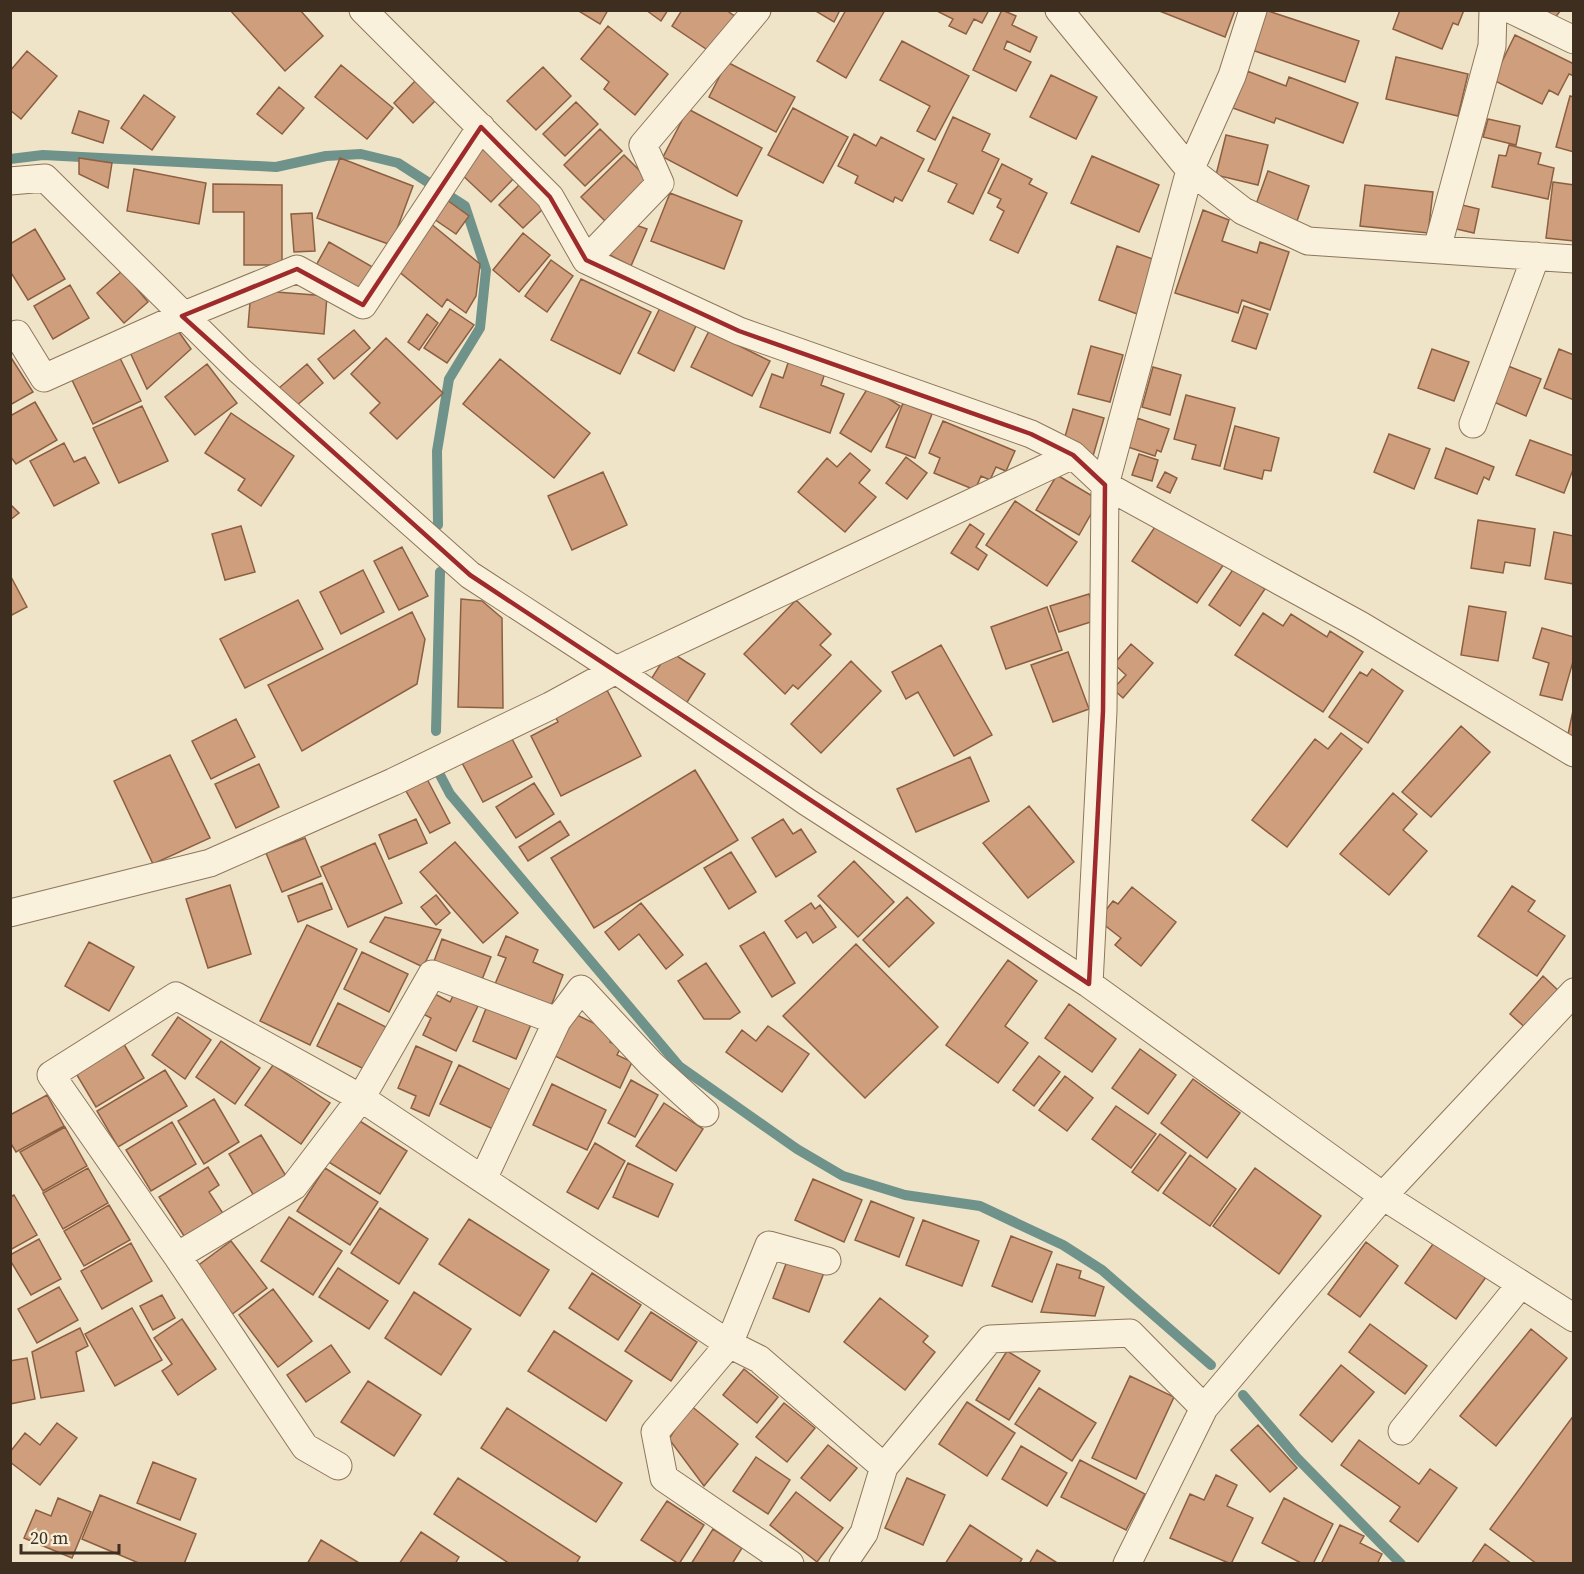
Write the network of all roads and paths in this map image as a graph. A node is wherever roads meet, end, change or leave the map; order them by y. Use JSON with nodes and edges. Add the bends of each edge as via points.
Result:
{"nodes":[{"id":1,"x":363,"y":10,"type":"edge"},
{"id":2,"x":757,"y":10,"type":"edge"},
{"id":3,"x":1059,"y":10,"type":"edge"},
{"id":4,"x":1253,"y":10,"type":"edge"},
{"id":5,"x":1493,"y":10,"type":"edge"},
{"id":6,"x":1512,"y":10,"type":"edge"},
{"id":7,"x":1574,"y":40,"type":"edge"},
{"id":8,"x":481,"y":127,"type":"junction"},
{"id":9,"x":1190,"y":170,"type":"junction"},
{"id":10,"x":10,"y":181,"type":"edge"},
{"id":11,"x":1437,"y":249,"type":"junction"},
{"id":12,"x":1536,"y":256,"type":"junction"},
{"id":13,"x":1574,"y":259,"type":"edge"},
{"id":14,"x":586,"y":260,"type":"junction"},
{"id":15,"x":182,"y":316,"type":"junction"},
{"id":16,"x":17,"y":334,"type":"dead end"},
{"id":17,"x":1473,"y":424,"type":"dead end"},
{"id":18,"x":1073,"y":455,"type":"junction"},
{"id":19,"x":1104,"y":485,"type":"junction"},
{"id":20,"x":616,"y":670,"type":"junction"},
{"id":21,"x":1574,"y":753,"type":"edge"},
{"id":22,"x":10,"y":913,"type":"edge"},
{"id":23,"x":1089,"y":984,"type":"junction"},
{"id":24,"x":1574,"y":992,"type":"edge"},
{"id":25,"x":557,"y":1021,"type":"junction"},
{"id":26,"x":361,"y":1098,"type":"junction"},
{"id":27,"x":705,"y":1113,"type":"dead end"},
{"id":28,"x":483,"y":1179,"type":"junction"},
{"id":29,"x":1383,"y":1196,"type":"junction"},
{"id":30,"x":177,"y":1257,"type":"junction"},
{"id":31,"x":827,"y":1261,"type":"dead end"},
{"id":32,"x":1521,"y":1284,"type":"junction"},
{"id":33,"x":1574,"y":1318,"type":"edge"},
{"id":34,"x":729,"y":1344,"type":"junction"},
{"id":35,"x":1204,"y":1408,"type":"junction"},
{"id":36,"x":1402,"y":1431,"type":"dead end"},
{"id":37,"x":338,"y":1466,"type":"dead end"},
{"id":38,"x":884,"y":1467,"type":"junction"},
{"id":39,"x":790,"y":1563,"type":"edge"},
{"id":40,"x":843,"y":1563,"type":"edge"},
{"id":41,"x":1127,"y":1563,"type":"edge"}],
"edges":[{"from":1,"to":8,"type":"street"},
{"from":2,"to":14,"type":"street","via":[[643,145],[660,183]]},
{"from":3,"to":9,"type":"street"},
{"from":4,"to":9,"type":"street","via":[[1232,76]]},
{"from":5,"to":11,"type":"street","via":[[1492,46]]},
{"from":6,"to":7,"type":"street"},
{"from":8,"to":14,"type":"street","via":[[550,197]]},
{"from":8,"to":15,"type":"street","via":[[363,305],[297,269]]},
{"from":9,"to":11,"type":"street","via":[[1243,211],[1308,241]]},
{"from":9,"to":19,"type":"street"},
{"from":10,"to":15,"type":"street","via":[[45,178]]},
{"from":11,"to":12,"type":"street"},
{"from":12,"to":13,"type":"street"},
{"from":12,"to":17,"type":"street"},
{"from":14,"to":18,"type":"street","via":[[739,331],[1030,434]]},
{"from":15,"to":16,"type":"street","via":[[44,378]]},
{"from":15,"to":20,"type":"street","via":[[470,575]]},
{"from":18,"to":19,"type":"street"},
{"from":18,"to":20,"type":"street"},
{"from":19,"to":21,"type":"street","via":[[1360,625]]},
{"from":19,"to":23,"type":"street","via":[[1103,711]]},
{"from":20,"to":22,"type":"street","via":[[404,777],[210,862]]},
{"from":20,"to":23,"type":"street","via":[[807,802]]},
{"from":23,"to":29,"type":"street"},
{"from":24,"to":29,"type":"street"},
{"from":25,"to":26,"type":"street","via":[[432,974]]},
{"from":25,"to":27,"type":"street","via":[[581,989],[651,1064]]},
{"from":25,"to":28,"type":"street"},
{"from":26,"to":28,"type":"street"},
{"from":26,"to":30,"type":"street","via":[[294,1186]]},
{"from":26,"to":30,"type":"street","via":[[176,996],[51,1075]]},
{"from":28,"to":34,"type":"street"},
{"from":29,"to":32,"type":"street"},
{"from":29,"to":35,"type":"street"},
{"from":30,"to":37,"type":"street","via":[[305,1447]]},
{"from":31,"to":34,"type":"street","via":[[769,1245]]},
{"from":32,"to":33,"type":"street"},
{"from":32,"to":36,"type":"street"},
{"from":34,"to":38,"type":"street","via":[[759,1359]]},
{"from":34,"to":39,"type":"street","via":[[655,1432],[664,1478]]},
{"from":35,"to":38,"type":"street","via":[[1130,1333],[990,1339]]},
{"from":35,"to":41,"type":"street"},
{"from":38,"to":40,"type":"street","via":[[864,1533]]}]}
